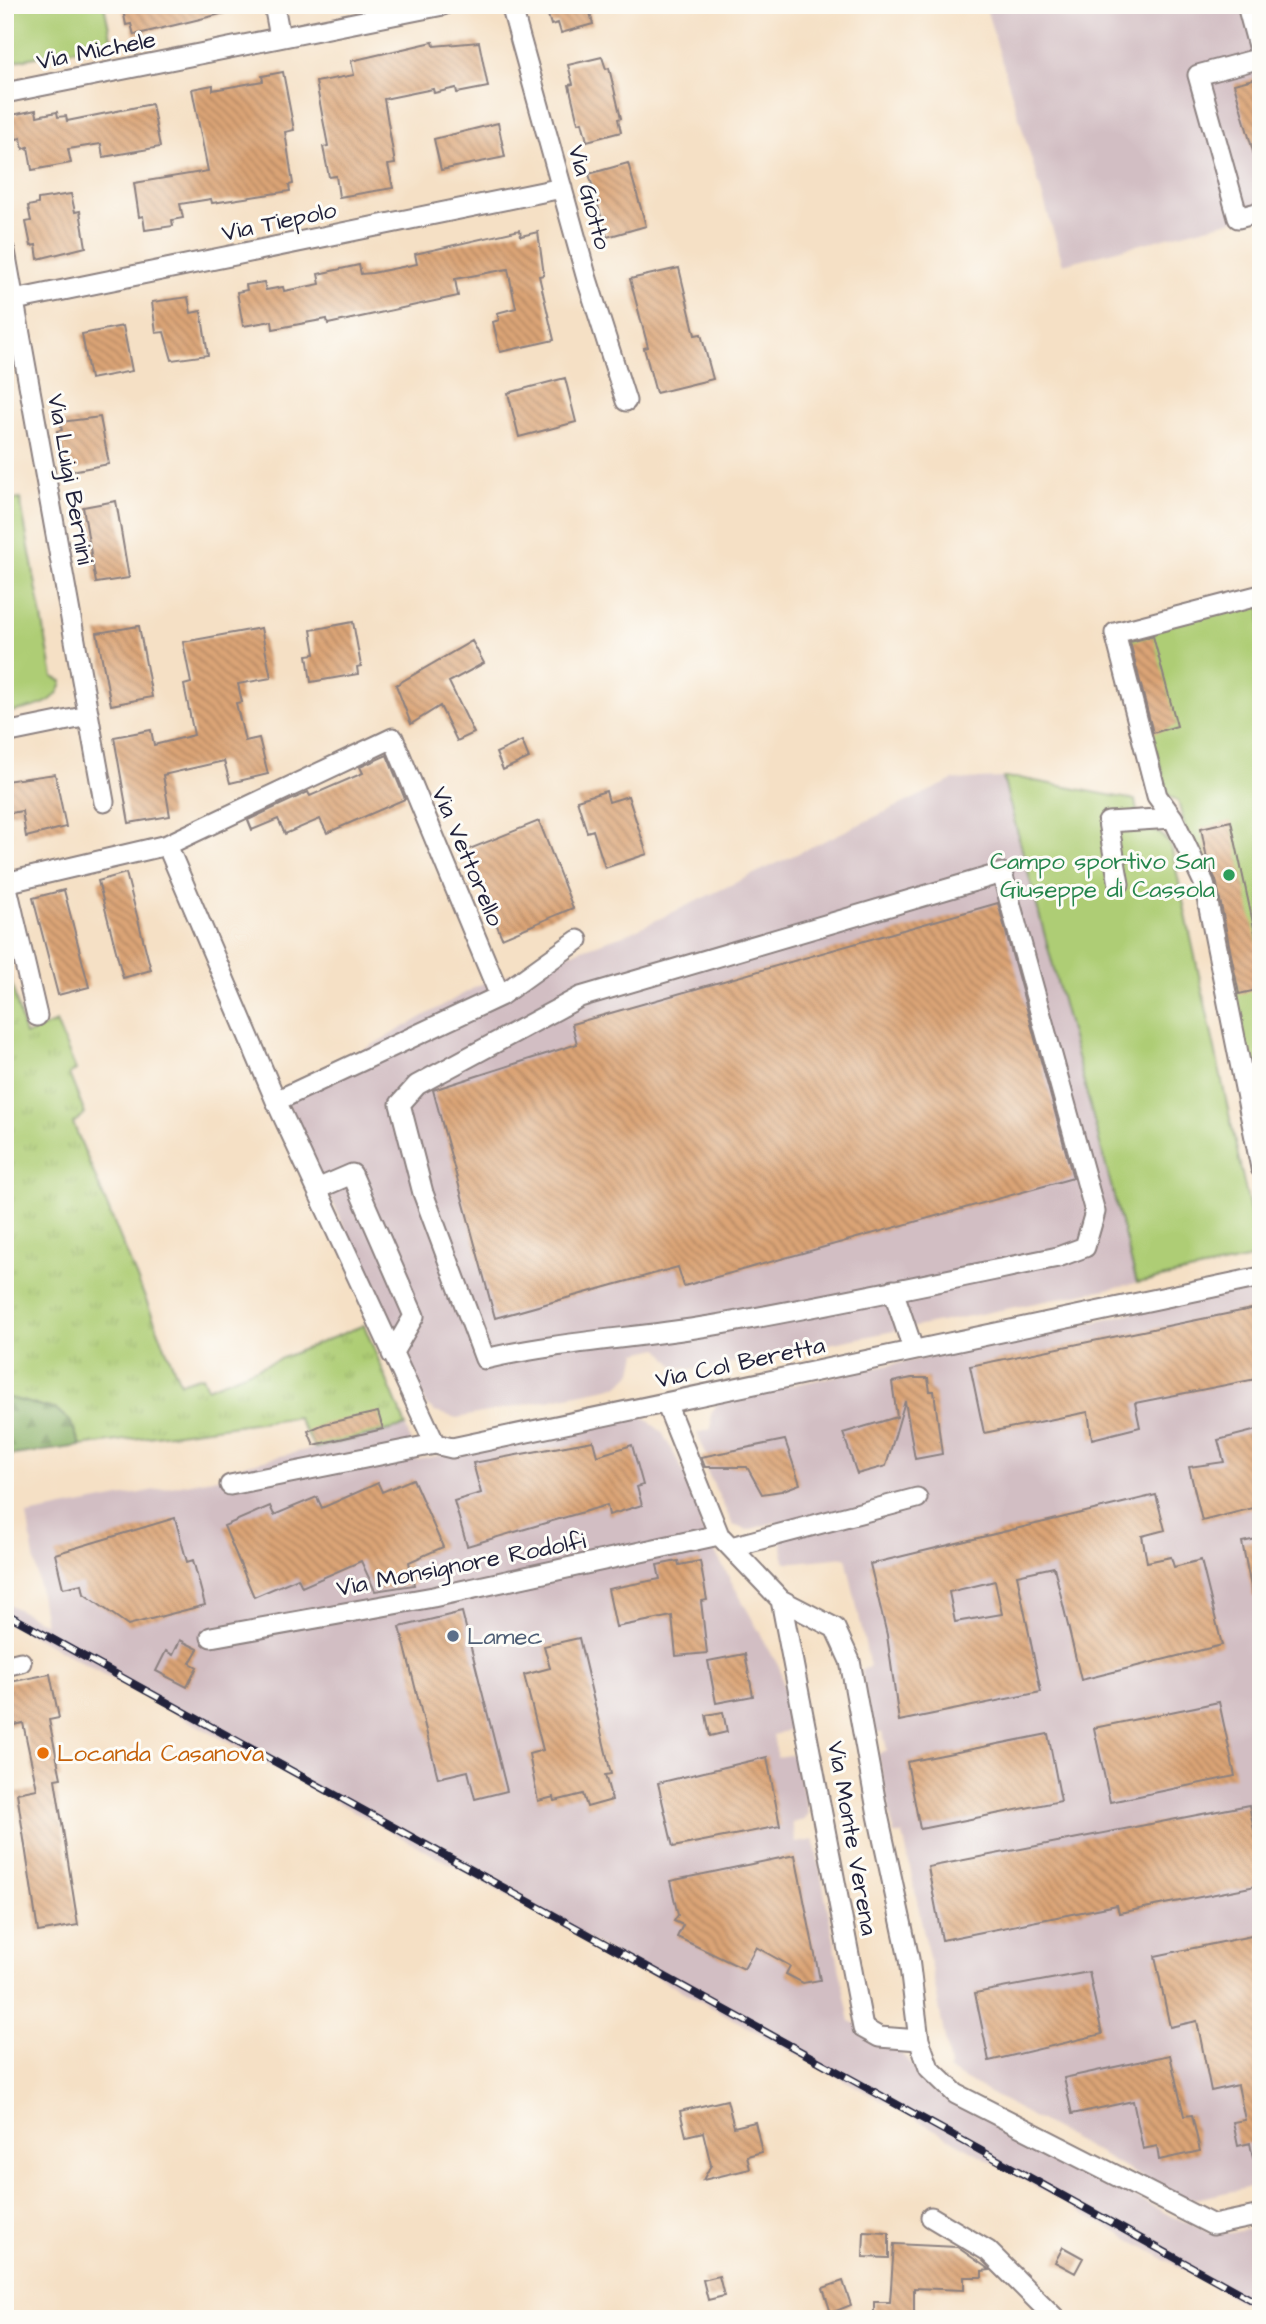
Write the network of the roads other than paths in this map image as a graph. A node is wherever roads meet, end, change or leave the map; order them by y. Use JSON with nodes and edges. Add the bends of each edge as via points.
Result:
{"nodes":[{"id":1,"x":274,"y":5,"type":"edge"},
{"id":2,"x":443,"y":5,"type":"edge"},
{"id":3,"x":512,"y":5,"type":"edge"},
{"id":4,"x":1247,"y":5,"type":"edge"},
{"id":5,"x":281,"y":37,"type":"junction"},
{"id":6,"x":1261,"y":57,"type":"edge"},
{"id":7,"x":5,"y":93,"type":"edge"},
{"id":8,"x":562,"y":188,"type":"junction"},
{"id":9,"x":1261,"y":212,"type":"edge"},
{"id":10,"x":5,"y":251,"type":"edge"},
{"id":11,"x":10,"y":301,"type":"edge"},
{"id":12,"x":626,"y":401,"type":"dead end"},
{"id":13,"x":1261,"y":595,"type":"edge"},
{"id":14,"x":88,"y":716,"type":"junction"},
{"id":15,"x":5,"y":733,"type":"edge"},
{"id":16,"x":104,"y":802,"type":"dead end"},
{"id":17,"x":1173,"y":818,"type":"junction"},
{"id":18,"x":167,"y":845,"type":"junction"},
{"id":19,"x":6,"y":883,"type":"edge"},
{"id":20,"x":1119,"y":884,"type":"dead end"},
{"id":21,"x":578,"y":940,"type":"dead end"},
{"id":22,"x":500,"y":996,"type":"junction"},
{"id":23,"x":37,"y":1016,"type":"dead end"},
{"id":24,"x":276,"y":1101,"type":"junction"},
{"id":25,"x":1261,"y":1168,"type":"edge"},
{"id":26,"x":317,"y":1189,"type":"junction"},
{"id":27,"x":1261,"y":1277,"type":"edge"},
{"id":28,"x":893,"y":1290,"type":"junction"},
{"id":29,"x":913,"y":1349,"type":"junction"},
{"id":30,"x":392,"y":1354,"type":"junction"},
{"id":31,"x":666,"y":1403,"type":"junction"},
{"id":32,"x":435,"y":1444,"type":"junction"},
{"id":33,"x":230,"y":1485,"type":"dead end"},
{"id":34,"x":917,"y":1498,"type":"dead end"},
{"id":35,"x":725,"y":1541,"type":"junction"},
{"id":36,"x":781,"y":1600,"type":"junction"},
{"id":37,"x":211,"y":1637,"type":"dead end"},
{"id":38,"x":919,"y":2040,"type":"junction"},
{"id":39,"x":1261,"y":2215,"type":"edge"},
{"id":40,"x":931,"y":2217,"type":"dead end"},
{"id":41,"x":1056,"y":2319,"type":"edge"}],
"edges":[{"from":1,"to":5,"type":"street"},
{"from":2,"to":5,"type":"street","name":"Via Michele"},
{"from":3,"to":8,"type":"street","name":"Via Giotto"},
{"from":4,"to":6,"type":"street"},
{"from":5,"to":7,"type":"street","name":"Via Michele"},
{"from":6,"to":9,"type":"street","via":[[1198,75],[1238,218]]},
{"from":8,"to":11,"type":"street","name":"Via Tiepolo"},
{"from":8,"to":12,"type":"street","name":"Via Giotto"},
{"from":10,"to":11,"type":"street","name":"Via Luigi Bernini"},
{"from":11,"to":14,"type":"street","name":"Via Luigi Bernini"},
{"from":13,"to":17,"type":"street","via":[[1115,633],[1157,796]]},
{"from":14,"to":15,"type":"street"},
{"from":14,"to":16,"type":"street","name":"Via Luigi Bernini"},
{"from":17,"to":20,"type":"street","via":[[1108,822]]},
{"from":17,"to":25,"type":"street","via":[[1204,883]]},
{"from":18,"to":19,"type":"street","name":"Via Vettorello"},
{"from":18,"to":22,"type":"street","name":"Via Vettorello","via":[[393,738]]},
{"from":18,"to":24,"type":"street"},
{"from":19,"to":23,"type":"street","name":"Via Vettorello"},
{"from":21,"to":22,"type":"street"},
{"from":22,"to":24,"type":"street"},
{"from":24,"to":26,"type":"street"},
{"from":26,"to":30,"type":"street"},
{"from":26,"to":30,"type":"street","via":[[352,1174],[414,1316]]},
{"from":27,"to":29,"type":"street","name":"Via Col Beretta"},
{"from":28,"to":28,"type":"street","via":[[1058,1258],[1085,1247],[1095,1212],[1002,873],[580,997],[417,1085],[400,1104],[423,1193],[485,1359],[720,1324]]},
{"from":28,"to":29,"type":"street"},
{"from":29,"to":31,"type":"street","name":"Via Col Beretta"},
{"from":30,"to":32,"type":"street"},
{"from":31,"to":32,"type":"street","name":"Via Col Beretta","via":[[453,1448]]},
{"from":31,"to":35,"type":"street"},
{"from":32,"to":33,"type":"street","name":"Via Col Beretta"},
{"from":34,"to":35,"type":"street","name":"Via Monsignore Rodolfi"},
{"from":35,"to":36,"type":"street","name":"Via Monte Verena"},
{"from":35,"to":37,"type":"street","name":"Via Monsignore Rodolfi"},
{"from":36,"to":38,"type":"street","name":"Via Monte Verena","via":[[835,1628],[849,1661],[909,1959]]},
{"from":36,"to":38,"type":"street","name":"Via Monte Verena","via":[[863,2028],[879,2037]]},
{"from":38,"to":39,"type":"street","name":"Via Monte Verena","via":[[929,2068],[956,2094],[1213,2225]]},
{"from":40,"to":41,"type":"street","via":[[988,2251]]}]}
